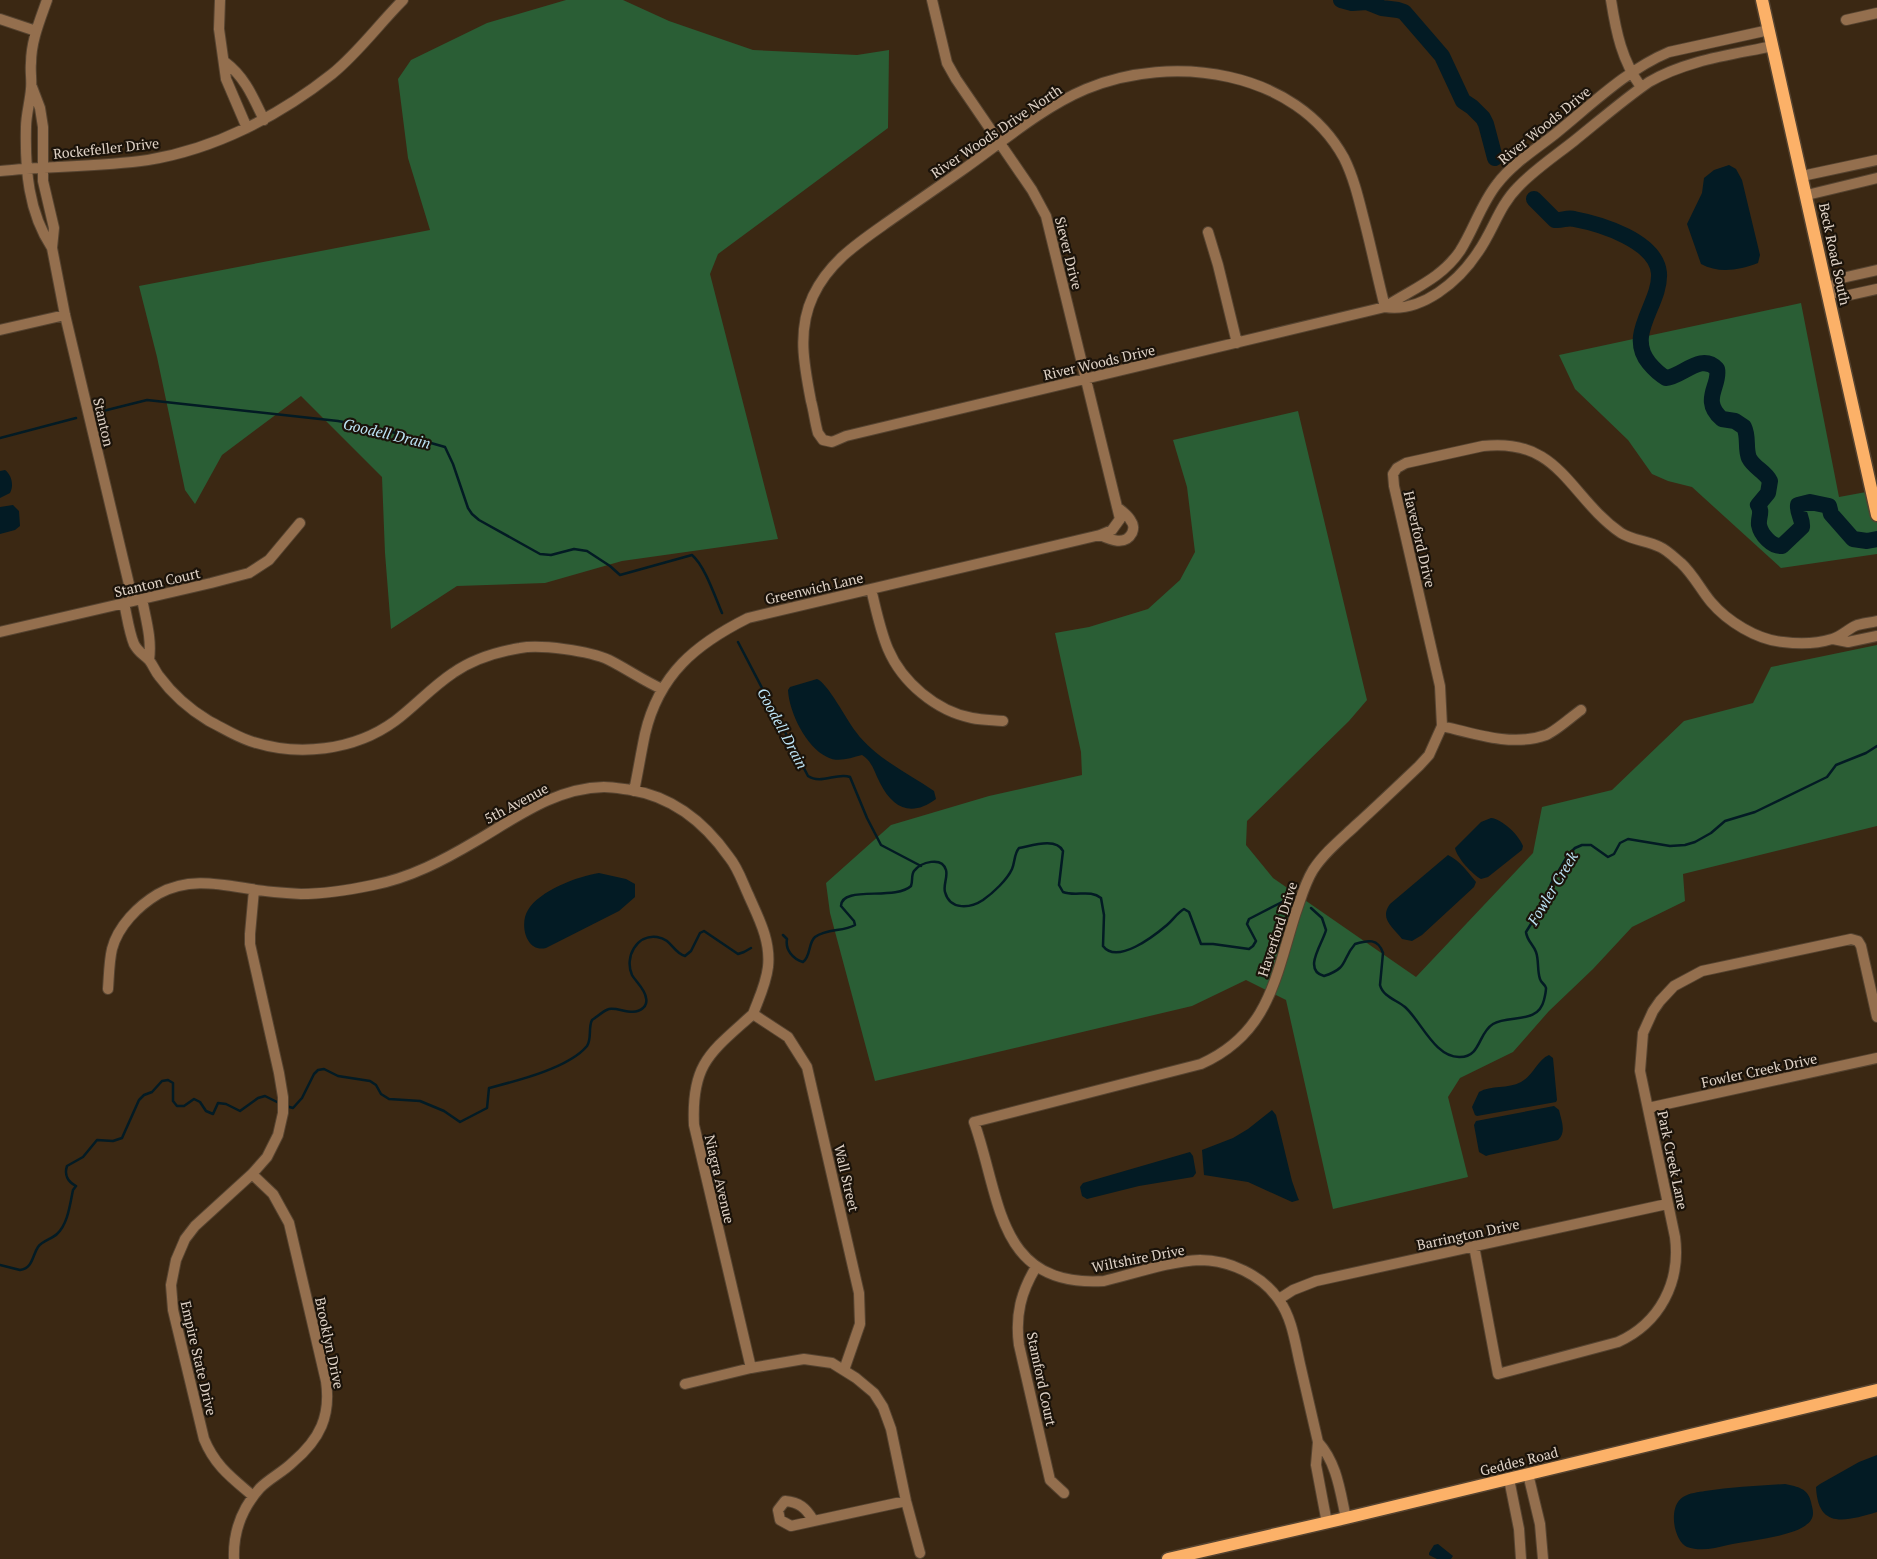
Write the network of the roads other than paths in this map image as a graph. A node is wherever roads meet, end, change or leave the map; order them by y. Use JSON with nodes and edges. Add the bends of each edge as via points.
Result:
{"nodes":[{"id":1,"x":47,"y":0,"type":"edge"},
{"id":2,"x":220,"y":0,"type":"edge"},
{"id":3,"x":403,"y":0,"type":"edge"},
{"id":4,"x":932,"y":0,"type":"edge"},
{"id":5,"x":1611,"y":0,"type":"edge"},
{"id":6,"x":1762,"y":0,"type":"edge"},
{"id":7,"x":1877,"y":13,"type":"edge"},
{"id":8,"x":0,"y":19,"type":"edge"},
{"id":9,"x":1846,"y":20,"type":"dead end"},
{"id":10,"x":1768,"y":30,"type":"junction"},
{"id":11,"x":36,"y":31,"type":"junction"},
{"id":12,"x":1772,"y":46,"type":"junction"},
{"id":13,"x":225,"y":62,"type":"junction"},
{"id":14,"x":1631,"y":73,"type":"junction"},
{"id":15,"x":32,"y":87,"type":"junction"},
{"id":16,"x":1641,"y":87,"type":"junction"},
{"id":17,"x":264,"y":120,"type":"junction"},
{"id":18,"x":248,"y":128,"type":"junction"},
{"id":19,"x":1000,"y":144,"type":"junction"},
{"id":20,"x":1877,"y":160,"type":"edge"},
{"id":21,"x":27,"y":168,"type":"junction"},
{"id":22,"x":43,"y":168,"type":"junction"},
{"id":23,"x":0,"y":171,"type":"edge"},
{"id":24,"x":1802,"y":176,"type":"junction"},
{"id":25,"x":1877,"y":178,"type":"edge"},
{"id":26,"x":1807,"y":195,"type":"junction"},
{"id":27,"x":1208,"y":232,"type":"dead end"},
{"id":28,"x":52,"y":248,"type":"junction"},
{"id":29,"x":1877,"y":270,"type":"edge"},
{"id":30,"x":1877,"y":289,"type":"edge"},
{"id":31,"x":1828,"y":290,"type":"junction"},
{"id":32,"x":1384,"y":307,"type":"junction"},
{"id":33,"x":65,"y":315,"type":"junction"},
{"id":34,"x":0,"y":330,"type":"edge"},
{"id":35,"x":1237,"y":342,"type":"junction"},
{"id":36,"x":1086,"y":378,"type":"junction"},
{"id":37,"x":820,"y":438,"type":"joint"},
{"id":38,"x":1117,"y":506,"type":"junction"},
{"id":39,"x":1877,"y":515,"type":"edge"},
{"id":40,"x":300,"y":523,"type":"dead end"},
{"id":41,"x":1118,"y":523,"type":"joint"},
{"id":42,"x":1131,"y":534,"type":"joint"},
{"id":43,"x":1100,"y":536,"type":"junction"},
{"id":44,"x":871,"y":589,"type":"junction"},
{"id":45,"x":133,"y":601,"type":"junction"},
{"id":46,"x":1877,"y":621,"type":"edge"},
{"id":47,"x":0,"y":632,"type":"edge"},
{"id":48,"x":1877,"y":636,"type":"edge"},
{"id":49,"x":1833,"y":639,"type":"junction"},
{"id":50,"x":149,"y":660,"type":"junction"},
{"id":51,"x":662,"y":690,"type":"junction"},
{"id":52,"x":1580,"y":710,"type":"dead end"},
{"id":53,"x":1003,"y":721,"type":"dead end"},
{"id":54,"x":1442,"y":726,"type":"junction"},
{"id":55,"x":634,"y":791,"type":"junction"},
{"id":56,"x":254,"y":890,"type":"junction"},
{"id":57,"x":108,"y":989,"type":"dead end"},
{"id":58,"x":753,"y":1014,"type":"junction"},
{"id":59,"x":1877,"y":1017,"type":"edge"},
{"id":60,"x":1877,"y":1058,"type":"edge"},
{"id":61,"x":1648,"y":1108,"type":"junction"},
{"id":62,"x":974,"y":1122,"type":"joint"},
{"id":63,"x":252,"y":1174,"type":"junction"},
{"id":64,"x":1667,"y":1204,"type":"junction"},
{"id":65,"x":1474,"y":1246,"type":"junction"},
{"id":66,"x":1036,"y":1267,"type":"junction"},
{"id":67,"x":1279,"y":1299,"type":"junction"},
{"id":68,"x":750,"y":1368,"type":"junction"},
{"id":69,"x":844,"y":1370,"type":"junction"},
{"id":70,"x":685,"y":1384,"type":"dead end"},
{"id":71,"x":1877,"y":1390,"type":"edge"},
{"id":72,"x":1318,"y":1442,"type":"junction"},
{"id":73,"x":1528,"y":1474,"type":"junction"},
{"id":74,"x":1509,"y":1479,"type":"junction"},
{"id":75,"x":1064,"y":1493,"type":"dead end"},
{"id":76,"x":254,"y":1496,"type":"junction"},
{"id":77,"x":906,"y":1501,"type":"junction"},
{"id":78,"x":1346,"y":1518,"type":"junction"},
{"id":79,"x":813,"y":1520,"type":"dead end"},
{"id":80,"x":1327,"y":1523,"type":"junction"},
{"id":81,"x":1194,"y":1556,"type":"edge"},
{"id":82,"x":921,"y":1557,"type":"edge"},
{"id":83,"x":234,"y":1559,"type":"edge"},
{"id":84,"x":1171,"y":1559,"type":"edge"},
{"id":85,"x":1522,"y":1559,"type":"edge"},
{"id":86,"x":1543,"y":1559,"type":"edge"}],
"edges":[{"from":1,"to":11,"type":"street"},
{"from":2,"to":13,"type":"street","via":[[219,29]]},
{"from":3,"to":17,"type":"street","name":"Rockefeller Drive","via":[[333,73]]},
{"from":4,"to":19,"type":"street","name":"Siever Drive","via":[[947,63]]},
{"from":5,"to":14,"type":"street","via":[[1615,30]]},
{"from":6,"to":10,"type":"main road","name":"Beck Road South"},
{"from":7,"to":9,"type":"street"},
{"from":8,"to":11,"type":"street"},
{"from":10,"to":12,"type":"main road","name":"Beck Road South"},
{"from":10,"to":14,"type":"street","name":"River Woods Drive","via":[[1669,52]]},
{"from":11,"to":15,"type":"street","via":[[30,62]]},
{"from":12,"to":16,"type":"street","name":"River Woods Drive","via":[[1681,67]]},
{"from":12,"to":24,"type":"main road","name":"Beck Road South"},
{"from":13,"to":17,"type":"street","via":[[246,83]]},
{"from":13,"to":18,"type":"street","via":[[226,79]]},
{"from":14,"to":16,"type":"street"},
{"from":14,"to":32,"type":"street","name":"River Woods Drive","via":[[1541,144],[1498,183],[1480,210],[1465,244],[1441,273]]},
{"from":15,"to":21,"type":"street","via":[[26,126]]},
{"from":15,"to":22,"type":"street","via":[[44,127]]},
{"from":16,"to":32,"type":"street","name":"River Woods Drive","via":[[1519,186],[1500,210],[1479,252],[1456,278],[1416,304],[1400,309]]},
{"from":17,"to":18,"type":"street","name":"Rockefeller Drive"},
{"from":18,"to":22,"type":"street","name":"Rockefeller Drive","via":[[184,152],[149,160]]},
{"from":19,"to":32,"type":"street","name":"River Woods Drive North","via":[[1069,98],[1100,84],[1132,76],[1164,71],[1198,73],[1268,90],[1313,119],[1344,159],[1356,191]]},
{"from":19,"to":36,"type":"street","name":"Siever Drive","via":[[1046,216]]},
{"from":19,"to":37,"type":"street","name":"River Woods Drive North","via":[[854,245],[820,282],[807,312],[802,344]]},
{"from":20,"to":24,"type":"street"},
{"from":21,"to":22,"type":"street","name":"Rockefeller Drive"},
{"from":21,"to":23,"type":"street","name":"Rockefeller Drive"},
{"from":21,"to":28,"type":"street","via":[[33,208],[41,232]]},
{"from":22,"to":28,"type":"street","via":[[54,228]]},
{"from":24,"to":26,"type":"main road","name":"Beck Road South"},
{"from":25,"to":26,"type":"street"},
{"from":26,"to":31,"type":"main road","name":"Beck Road South"},
{"from":27,"to":35,"type":"street"},
{"from":28,"to":33,"type":"street","name":"Stanton"},
{"from":29,"to":31,"type":"street","via":[[1842,278]]},
{"from":30,"to":31,"type":"street","via":[[1845,296]]},
{"from":31,"to":39,"type":"main road","name":"Beck Road South"},
{"from":32,"to":35,"type":"street","name":"River Woods Drive"},
{"from":33,"to":34,"type":"street"},
{"from":33,"to":45,"type":"street","name":"Stanton"},
{"from":35,"to":36,"type":"street","name":"River Woods Drive"},
{"from":36,"to":37,"type":"street","name":"River Woods Drive","via":[[832,442]]},
{"from":36,"to":38,"type":"street","name":"Siever Drive"},
{"from":38,"to":41,"type":"street","name":"Siever Drive"},
{"from":38,"to":42,"type":"street","name":"Siever Drive","via":[[1132,523]]},
{"from":40,"to":45,"type":"street","name":"Stanton Court","via":[[269,560],[249,572]]},
{"from":41,"to":43,"type":"street","name":"Greenwich Lane"},
{"from":42,"to":43,"type":"street","name":"Greenwich Lane","via":[[1121,542]]},
{"from":43,"to":44,"type":"street","name":"Greenwich Lane"},
{"from":44,"to":51,"type":"street","name":"Greenwich Lane","via":[[748,618],[703,643],[687,657]]},
{"from":44,"to":53,"type":"street","via":[[888,649],[909,681],[924,696],[949,710],[971,718]]},
{"from":45,"to":47,"type":"street","name":"Stanton Court"},
{"from":45,"to":50,"type":"street","via":[[150,634]]},
{"from":45,"to":50,"type":"street","via":[[133,641],[138,652]]},
{"from":46,"to":49,"type":"street","via":[[1855,626]]},
{"from":48,"to":49,"type":"street","via":[[1848,642]]},
{"from":49,"to":54,"type":"street","name":"Haverford Drive","via":[[1814,643],[1781,642],[1753,633],[1736,623],[1719,611],[1682,564],[1661,547],[1622,534],[1600,515],[1556,466],[1538,454],[1504,446],[1483,446],[1406,463],[1393,474],[1394,486],[1440,686]]},
{"from":50,"to":51,"type":"street","via":[[180,701],[198,714],[242,738],[290,749],[319,749],[365,738],[392,723],[453,673],[485,656],[522,647],[560,648],[607,659]]},
{"from":51,"to":55,"type":"street","name":"Greenwich Lane","via":[[645,733]]},
{"from":52,"to":54,"type":"street","via":[[1547,735],[1530,738],[1510,740]]},
{"from":54,"to":62,"type":"street","name":"Haverford Drive","via":[[1429,755],[1314,868],[1303,890],[1268,1001],[1238,1040],[1201,1064]]},
{"from":55,"to":56,"type":"street","name":"5th Avenue","via":[[605,787],[552,797],[437,863],[376,885],[302,894]]},
{"from":55,"to":58,"type":"street","name":"5th Avenue","via":[[684,810],[715,838],[735,865],[764,930],[768,949],[766,980]]},
{"from":56,"to":57,"type":"street","name":"5th Avenue","via":[[208,883],[188,884],[169,889],[148,901],[132,915],[116,939],[112,948]]},
{"from":56,"to":63,"type":"street","name":"Empire State Drive","via":[[250,944],[282,1088],[283,1113],[274,1145]]},
{"from":58,"to":68,"type":"street","name":"Niagra Avenue","via":[[702,1065],[693,1101],[694,1125]]},
{"from":58,"to":69,"type":"street","name":"Wall Street","via":[[788,1037],[807,1067],[859,1293],[860,1324]]},
{"from":59,"to":61,"type":"street","name":"Park Creek Lane","via":[[1861,946],[1851,939],[1702,971],[1667,993],[1653,1011],[1643,1033],[1640,1070]]},
{"from":60,"to":61,"type":"street","name":"Fowler Creek Drive"},
{"from":61,"to":64,"type":"street","name":"Park Creek Lane"},
{"from":62,"to":66,"type":"street","name":"Wiltshire Drive","via":[[1003,1224],[1015,1245]]},
{"from":63,"to":76,"type":"street","name":"Brooklyn Drive","via":[[273,1194],[289,1223],[326,1381],[328,1405],[325,1420],[313,1440],[294,1462]]},
{"from":63,"to":76,"type":"street","name":"Empire State Drive","via":[[185,1239],[171,1285],[173,1310],[204,1439],[220,1466]]},
{"from":64,"to":65,"type":"street","name":"Barrington Drive"},
{"from":64,"to":65,"type":"street","name":"Park Creek Lane","via":[[1675,1237],[1676,1267],[1666,1299],[1646,1324],[1618,1342],[1498,1374]]},
{"from":65,"to":67,"type":"street","name":"Barrington Drive","via":[[1316,1281]]},
{"from":66,"to":67,"type":"street","name":"Wiltshire Drive","via":[[1066,1279],[1092,1282],[1183,1262],[1214,1261],[1257,1278]]},
{"from":66,"to":75,"type":"street","name":"Stamford Court","via":[[1020,1304],[1018,1337],[1050,1480]]},
{"from":67,"to":72,"type":"street","name":"Wiltshire Drive","via":[[1291,1326]]},
{"from":68,"to":69,"type":"street","via":[[804,1359],[832,1363]]},
{"from":68,"to":70,"type":"street"},
{"from":69,"to":77,"type":"street","via":[[874,1393],[884,1408]]},
{"from":71,"to":73,"type":"main road","name":"Geddes Road"},
{"from":72,"to":78,"type":"street","name":"Wiltshire Drive","via":[[1326,1450],[1334,1468]]},
{"from":72,"to":80,"type":"street","name":"Wiltshire Drive","via":[[1316,1465]]},
{"from":73,"to":74,"type":"main road","name":"Geddes Road"},
{"from":73,"to":86,"type":"street","via":[[1540,1524]]},
{"from":74,"to":78,"type":"main road","name":"Geddes Road"},
{"from":74,"to":85,"type":"street"},
{"from":76,"to":83,"type":"street","name":"Brooklyn Drive","via":[[238,1524]]},
{"from":77,"to":79,"type":"street"},
{"from":77,"to":82,"type":"street"},
{"from":78,"to":80,"type":"main road","name":"Geddes Road"},
{"from":80,"to":81,"type":"main road","name":"Geddes Road"},
{"from":81,"to":84,"type":"main road","name":"Geddes Road"}]}
